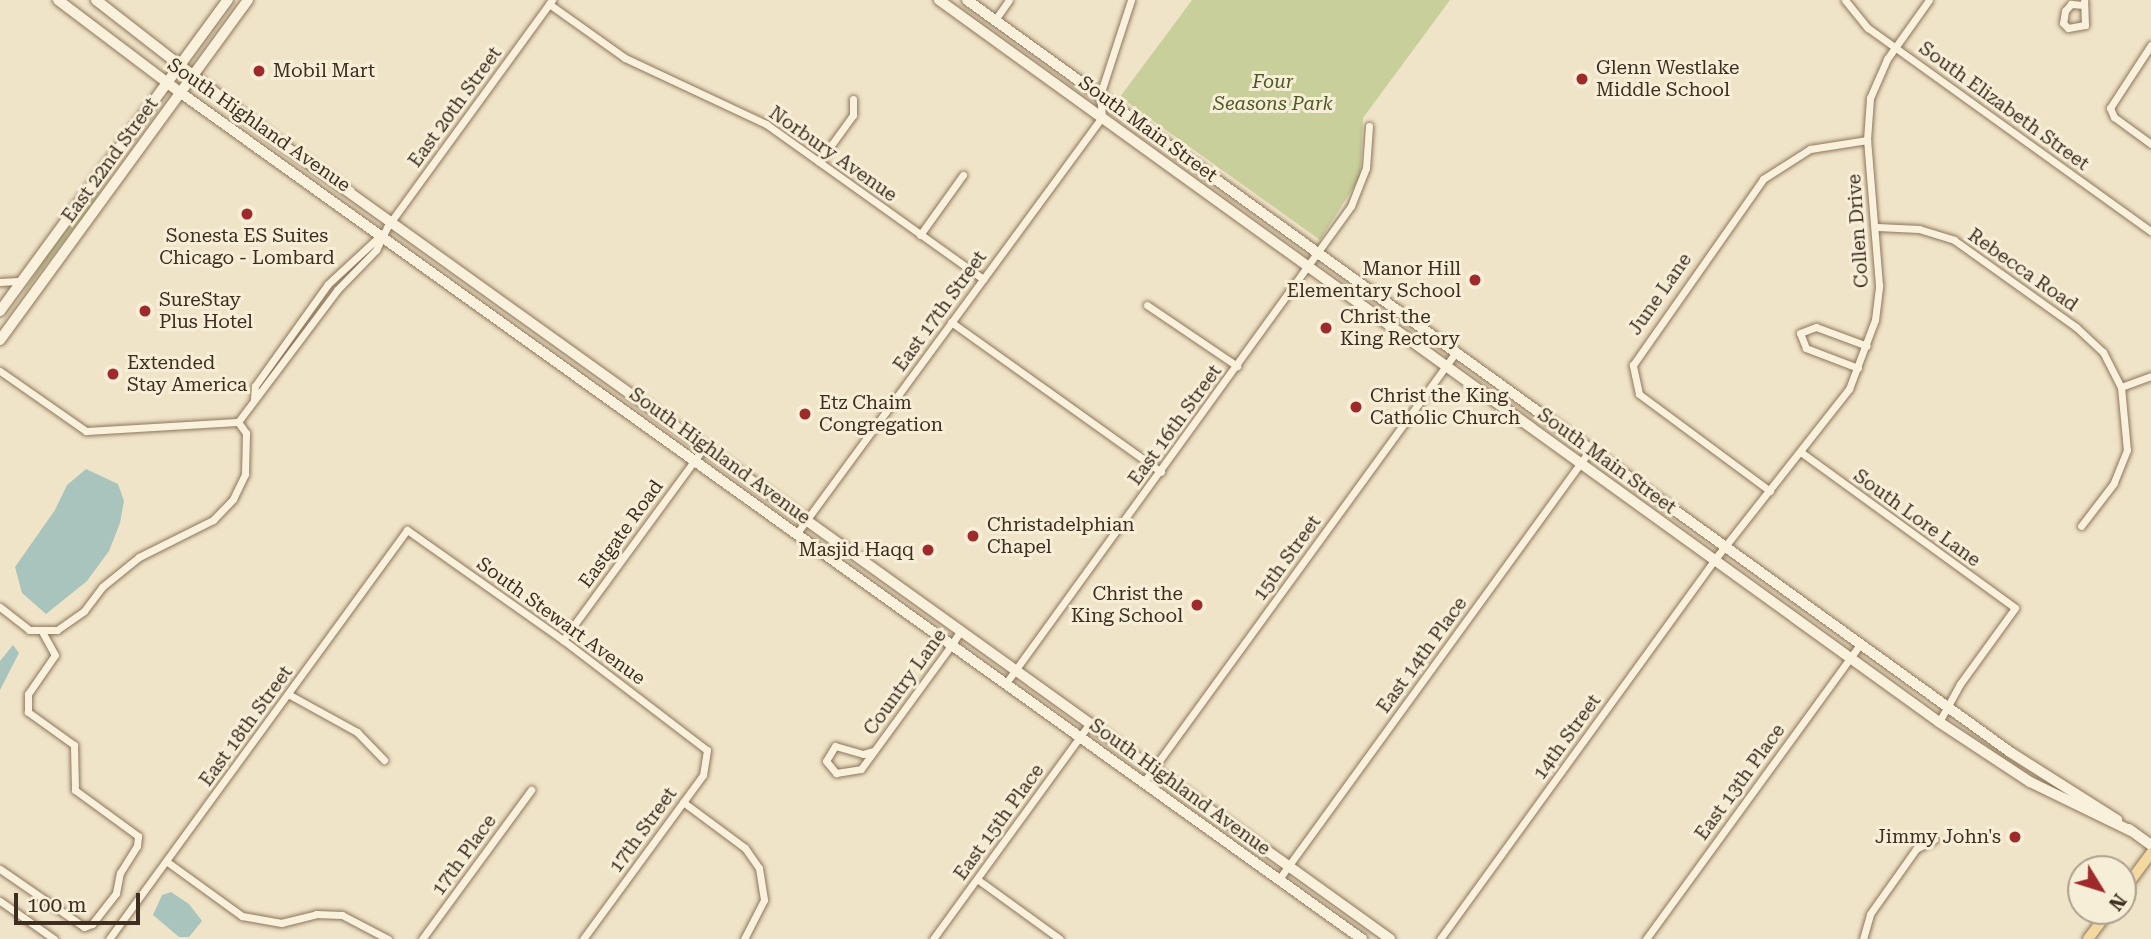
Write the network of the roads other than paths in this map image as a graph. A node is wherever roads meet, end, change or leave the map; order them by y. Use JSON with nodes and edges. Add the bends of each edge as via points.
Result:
{"nodes":[{"id":1,"x":58,"y":0,"type":"edge"},
{"id":2,"x":96,"y":0,"type":"edge"},
{"id":3,"x":228,"y":0,"type":"edge"},
{"id":4,"x":248,"y":0,"type":"edge"},
{"id":5,"x":939,"y":0,"type":"edge"},
{"id":6,"x":967,"y":0,"type":"edge"},
{"id":7,"x":1009,"y":0,"type":"edge"},
{"id":8,"x":1131,"y":0,"type":"edge"},
{"id":9,"x":1845,"y":0,"type":"edge"},
{"id":10,"x":1929,"y":0,"type":"edge"},
{"id":11,"x":551,"y":2,"type":"edge"},
{"id":12,"x":995,"y":20,"type":"junction"},
{"id":13,"x":2151,"y":45,"type":"edge"},
{"id":14,"x":1896,"y":47,"type":"junction"},
{"id":15,"x":182,"y":65,"type":"junction"},
{"id":16,"x":194,"y":74,"type":"junction"},
{"id":17,"x":168,"y":83,"type":"junction"},
{"id":18,"x":181,"y":93,"type":"junction"},
{"id":19,"x":853,"y":99,"type":"dead end"},
{"id":20,"x":1101,"y":106,"type":"junction"},
{"id":21,"x":1370,"y":127,"type":"dead end"},
{"id":22,"x":1867,"y":140,"type":"junction"},
{"id":23,"x":2151,"y":144,"type":"edge"},
{"id":24,"x":819,"y":162,"type":"junction"},
{"id":25,"x":963,"y":175,"type":"dead end"},
{"id":26,"x":391,"y":222,"type":"junction"},
{"id":27,"x":1877,"y":227,"type":"junction"},
{"id":28,"x":2151,"y":231,"type":"edge"},
{"id":29,"x":383,"y":233,"type":"junction"},
{"id":30,"x":920,"y":235,"type":"junction"},
{"id":31,"x":1318,"y":253,"type":"junction"},
{"id":32,"x":1308,"y":267,"type":"junction"},
{"id":33,"x":983,"y":279,"type":"junction"},
{"id":34,"x":22,"y":281,"type":"junction"},
{"id":35,"x":0,"y":282,"type":"edge"},
{"id":36,"x":328,"y":284,"type":"junction"},
{"id":37,"x":337,"y":290,"type":"junction"},
{"id":38,"x":1147,"y":305,"type":"dead end"},
{"id":39,"x":0,"y":310,"type":"edge"},
{"id":40,"x":302,"y":320,"type":"junction"},
{"id":41,"x":951,"y":322,"type":"junction"},
{"id":42,"x":311,"y":327,"type":"junction"},
{"id":43,"x":0,"y":340,"type":"edge"},
{"id":44,"x":1867,"y":346,"type":"junction"},
{"id":45,"x":1456,"y":352,"type":"junction"},
{"id":46,"x":1446,"y":365,"type":"junction"},
{"id":47,"x":1237,"y":366,"type":"junction"},
{"id":48,"x":1858,"y":368,"type":"junction"},
{"id":49,"x":0,"y":371,"type":"edge"},
{"id":50,"x":2151,"y":376,"type":"edge"},
{"id":51,"x":2121,"y":387,"type":"junction"},
{"id":52,"x":254,"y":399,"type":"junction"},
{"id":53,"x":238,"y":422,"type":"junction"},
{"id":54,"x":705,"y":446,"type":"junction"},
{"id":55,"x":1590,"y":450,"type":"junction"},
{"id":56,"x":1801,"y":453,"type":"junction"},
{"id":57,"x":695,"y":460,"type":"junction"},
{"id":58,"x":1581,"y":464,"type":"junction"},
{"id":59,"x":1161,"y":472,"type":"junction"},
{"id":60,"x":1770,"y":491,"type":"junction"},
{"id":61,"x":807,"y":520,"type":"junction"},
{"id":62,"x":2081,"y":526,"type":"dead end"},
{"id":63,"x":407,"y":530,"type":"joint"},
{"id":64,"x":797,"y":533,"type":"junction"},
{"id":65,"x":1720,"y":554,"type":"junction"},
{"id":66,"x":0,"y":607,"type":"edge"},
{"id":67,"x":961,"y":630,"type":"junction"},
{"id":68,"x":43,"y":633,"type":"junction"},
{"id":69,"x":563,"y":640,"type":"junction"},
{"id":70,"x":952,"y":644,"type":"junction"},
{"id":71,"x":1860,"y":644,"type":"junction"},
{"id":72,"x":1850,"y":658,"type":"junction"},
{"id":73,"x":1016,"y":669,"type":"junction"},
{"id":74,"x":1006,"y":682,"type":"junction"},
{"id":75,"x":288,"y":694,"type":"junction"},
{"id":76,"x":1946,"y":706,"type":"junction"},
{"id":77,"x":1939,"y":722,"type":"junction"},
{"id":78,"x":1090,"y":723,"type":"junction"},
{"id":79,"x":1080,"y":737,"type":"junction"},
{"id":80,"x":696,"y":738,"type":"joint"},
{"id":81,"x":873,"y":751,"type":"junction"},
{"id":82,"x":384,"y":760,"type":"dead end"},
{"id":83,"x":1153,"y":769,"type":"junction"},
{"id":84,"x":1143,"y":782,"type":"junction"},
{"id":85,"x":531,"y":790,"type":"dead end"},
{"id":86,"x":682,"y":802,"type":"junction"},
{"id":87,"x":2131,"y":831,"type":"junction"},
{"id":88,"x":1935,"y":839,"type":"dead end"},
{"id":89,"x":2151,"y":845,"type":"edge"},
{"id":90,"x":2151,"y":853,"type":"edge"},
{"id":91,"x":166,"y":861,"type":"junction"},
{"id":92,"x":1289,"y":865,"type":"junction"},
{"id":93,"x":0,"y":869,"type":"edge"},
{"id":94,"x":2137,"y":872,"type":"edge"},
{"id":95,"x":977,"y":879,"type":"junction"},
{"id":96,"x":1279,"y":879,"type":"junction"},
{"id":97,"x":0,"y":901,"type":"edge"},
{"id":98,"x":54,"y":939,"type":"edge"},
{"id":99,"x":109,"y":939,"type":"edge"},
{"id":100,"x":388,"y":939,"type":"edge"},
{"id":101,"x":422,"y":939,"type":"edge"},
{"id":102,"x":583,"y":939,"type":"edge"},
{"id":103,"x":744,"y":939,"type":"edge"},
{"id":104,"x":933,"y":939,"type":"edge"},
{"id":105,"x":1060,"y":939,"type":"edge"},
{"id":106,"x":1362,"y":939,"type":"edge"},
{"id":107,"x":1390,"y":939,"type":"edge"},
{"id":108,"x":1440,"y":939,"type":"edge"},
{"id":109,"x":1646,"y":939,"type":"edge"},
{"id":110,"x":1863,"y":939,"type":"edge"}],
"edges":[{"from":1,"to":17,"type":"street","name":"South Highland Avenue"},
{"from":2,"to":15,"type":"street","name":"South Highland Avenue"},
{"from":3,"to":15,"type":"street","name":"East 22nd Street"},
{"from":4,"to":16,"type":"street","name":"East 22nd Street"},
{"from":5,"to":20,"type":"street","name":"South Main Street"},
{"from":6,"to":12,"type":"street","name":"South Main Street"},
{"from":7,"to":12,"type":"street"},
{"from":8,"to":20,"type":"street","name":"East 17th Street"},
{"from":9,"to":14,"type":"street","name":"South Elizabeth Street","via":[[1861,21]]},
{"from":10,"to":14,"type":"street","name":"Collen Drive"},
{"from":11,"to":24,"type":"street","name":"Norbury Avenue","via":[[625,58],[766,124]]},
{"from":11,"to":26,"type":"street","name":"East 20th Street"},
{"from":12,"to":20,"type":"street","name":"South Main Street"},
{"from":13,"to":23,"type":"street","via":[[2110,108],[2114,117]]},
{"from":14,"to":22,"type":"street","name":"Collen Drive","via":[[1870,98]]},
{"from":14,"to":28,"type":"street","name":"South Elizabeth Street"},
{"from":15,"to":16,"type":"street","name":"South Highland Avenue"},
{"from":15,"to":17,"type":"street","name":"East 22nd Street"},
{"from":16,"to":18,"type":"street","name":"East 22nd Street"},
{"from":16,"to":26,"type":"street","name":"South Highland Avenue","via":[[272,137]]},
{"from":17,"to":18,"type":"street","name":"South Highland Avenue"},
{"from":17,"to":34,"type":"street","name":"East 22nd Street"},
{"from":18,"to":29,"type":"street","name":"South Highland Avenue"},
{"from":18,"to":43,"type":"street","name":"East 22nd Street"},
{"from":19,"to":24,"type":"street","via":[[853,115]]},
{"from":20,"to":31,"type":"street","name":"South Main Street"},
{"from":20,"to":32,"type":"street","name":"South Main Street"},
{"from":20,"to":33,"type":"street","name":"East 17th Street"},
{"from":21,"to":31,"type":"street","name":"East 16th Street","via":[[1360,188]]},
{"from":22,"to":27,"type":"street","name":"Collen Drive"},
{"from":22,"to":60,"type":"street","name":"June Lane","via":[[1810,149],[1763,179],[1633,365],[1639,394]]},
{"from":24,"to":30,"type":"street","name":"Norbury Avenue"},
{"from":25,"to":30,"type":"street"},
{"from":26,"to":29,"type":"street","name":"East 20th Street"},
{"from":26,"to":54,"type":"street","name":"South Highland Avenue"},
{"from":27,"to":44,"type":"street","name":"Collen Drive","via":[[1879,285]]},
{"from":27,"to":51,"type":"street","name":"Rebecca Road","via":[[1932,232],[1963,246],[2089,337]]},
{"from":29,"to":36,"type":"street"},
{"from":29,"to":37,"type":"street","via":[[376,250]]},
{"from":29,"to":57,"type":"street","name":"South Highland Avenue"},
{"from":30,"to":33,"type":"street","name":"Norbury Avenue"},
{"from":31,"to":32,"type":"street","name":"East 16th Street"},
{"from":31,"to":45,"type":"street","name":"South Main Street"},
{"from":32,"to":46,"type":"street","name":"South Main Street"},
{"from":32,"to":47,"type":"street","name":"East 16th Street"},
{"from":33,"to":41,"type":"street","name":"East 17th Street"},
{"from":34,"to":35,"type":"street"},
{"from":34,"to":39,"type":"street","name":"East 22nd Street"},
{"from":36,"to":37,"type":"street"},
{"from":36,"to":40,"type":"street"},
{"from":37,"to":42,"type":"street"},
{"from":38,"to":47,"type":"street"},
{"from":40,"to":42,"type":"street"},
{"from":40,"to":52,"type":"street","via":[[255,386]]},
{"from":41,"to":59,"type":"street"},
{"from":41,"to":61,"type":"street","name":"East 17th Street"},
{"from":42,"to":52,"type":"street","via":[[265,392]]},
{"from":44,"to":48,"type":"street","name":"Collen Drive"},
{"from":44,"to":48,"type":"street","via":[[1816,327],[1800,333],[1806,348]]},
{"from":45,"to":46,"type":"street","name":"15th Street"},
{"from":45,"to":55,"type":"street","name":"South Main Street"},
{"from":46,"to":58,"type":"street","name":"South Main Street"},
{"from":46,"to":83,"type":"street","name":"15th Street"},
{"from":47,"to":59,"type":"street","name":"East 16th Street"},
{"from":48,"to":56,"type":"street","name":"Collen Drive","via":[[1843,400]]},
{"from":49,"to":53,"type":"street","via":[[86,431]]},
{"from":50,"to":51,"type":"street"},
{"from":51,"to":62,"type":"street","via":[[2127,450],[2114,483]]},
{"from":52,"to":53,"type":"street"},
{"from":53,"to":68,"type":"street","via":[[246,433],[248,460],[240,487],[225,508],[201,528],[139,557],[71,621]]},
{"from":54,"to":57,"type":"street","name":"Eastgate Road"},
{"from":54,"to":61,"type":"street","name":"South Highland Avenue"},
{"from":55,"to":58,"type":"street","name":"East 14th Place"},
{"from":55,"to":65,"type":"street","name":"South Main Street"},
{"from":56,"to":60,"type":"street","name":"Collen Drive"},
{"from":56,"to":76,"type":"street","name":"South Lore Lane","via":[[2015,608]]},
{"from":57,"to":64,"type":"street","name":"South Highland Avenue"},
{"from":57,"to":69,"type":"street","name":"Eastgate Road"},
{"from":58,"to":65,"type":"street","name":"South Main Street"},
{"from":58,"to":92,"type":"street","name":"East 14th Place"},
{"from":59,"to":73,"type":"street","name":"East 16th Street"},
{"from":60,"to":65,"type":"street","name":"Collen Drive"},
{"from":61,"to":64,"type":"street","name":"East 17th Street"},
{"from":61,"to":67,"type":"street","name":"South Highland Avenue"},
{"from":63,"to":69,"type":"street","name":"South Stewart Avenue"},
{"from":63,"to":75,"type":"street","name":"East 18th Street"},
{"from":64,"to":70,"type":"street","name":"South Highland Avenue"},
{"from":65,"to":71,"type":"street","name":"South Main Street"},
{"from":65,"to":72,"type":"street","name":"South Main Street"},
{"from":65,"to":108,"type":"street","name":"14th Street"},
{"from":66,"to":68,"type":"street","via":[[29,630]]},
{"from":67,"to":70,"type":"street","name":"Country Lane"},
{"from":67,"to":73,"type":"street","name":"South Highland Avenue"},
{"from":68,"to":93,"type":"street","via":[[55,655],[28,694],[28,712],[74,745],[75,790],[138,836],[137,846],[120,873],[116,893],[92,924],[84,927]]},
{"from":69,"to":80,"type":"street","name":"South Stewart Avenue"},
{"from":70,"to":74,"type":"street","name":"South Highland Avenue"},
{"from":70,"to":81,"type":"street","name":"Country Lane"},
{"from":71,"to":72,"type":"street","name":"East 13th Place"},
{"from":71,"to":76,"type":"street","name":"South Main Street"},
{"from":72,"to":77,"type":"street","name":"South Main Street"},
{"from":72,"to":109,"type":"street","name":"East 13th Place"},
{"from":73,"to":74,"type":"street","name":"East 16th Street"},
{"from":73,"to":78,"type":"street","name":"South Highland Avenue"},
{"from":74,"to":79,"type":"street","name":"South Highland Avenue"},
{"from":75,"to":82,"type":"street","via":[[357,732]]},
{"from":75,"to":91,"type":"street","name":"East 18th Street"},
{"from":76,"to":77,"type":"street"},
{"from":76,"to":87,"type":"street","name":"South Main Street"},
{"from":77,"to":87,"type":"street","name":"South Main Street","via":[[2030,782]]},
{"from":78,"to":79,"type":"street","name":"East 15th Place"},
{"from":78,"to":83,"type":"street","name":"South Highland Avenue"},
{"from":79,"to":84,"type":"street","name":"South Highland Avenue"},
{"from":79,"to":95,"type":"street","name":"East 15th Place"},
{"from":80,"to":86,"type":"street","name":"17th Street","via":[[707,750],[708,765]]},
{"from":81,"to":81,"type":"street","name":"Country Lane","via":[[854,773],[836,773],[826,761],[835,746],[863,754]]},
{"from":83,"to":84,"type":"street","name":"15th Street"},
{"from":83,"to":92,"type":"street","name":"South Highland Avenue"},
{"from":84,"to":96,"type":"street","name":"South Highland Avenue"},
{"from":85,"to":101,"type":"street","name":"17th Place"},
{"from":86,"to":102,"type":"street","name":"17th Street"},
{"from":86,"to":103,"type":"street","via":[[744,848],[759,868],[764,900]]},
{"from":87,"to":89,"type":"street","name":"South Main Street"},
{"from":88,"to":110,"type":"street","via":[[1916,849],[1870,914]]},
{"from":90,"to":94,"type":"main road"},
{"from":91,"to":99,"type":"street","name":"East 18th Street"},
{"from":91,"to":100,"type":"street","via":[[242,916],[281,923],[316,914],[342,915]]},
{"from":92,"to":96,"type":"street","name":"East 14th Place"},
{"from":92,"to":107,"type":"street","name":"South Highland Avenue"},
{"from":95,"to":104,"type":"street","name":"East 15th Place"},
{"from":95,"to":105,"type":"street"},
{"from":96,"to":106,"type":"street","name":"South Highland Avenue"},
{"from":97,"to":98,"type":"street"}]}
